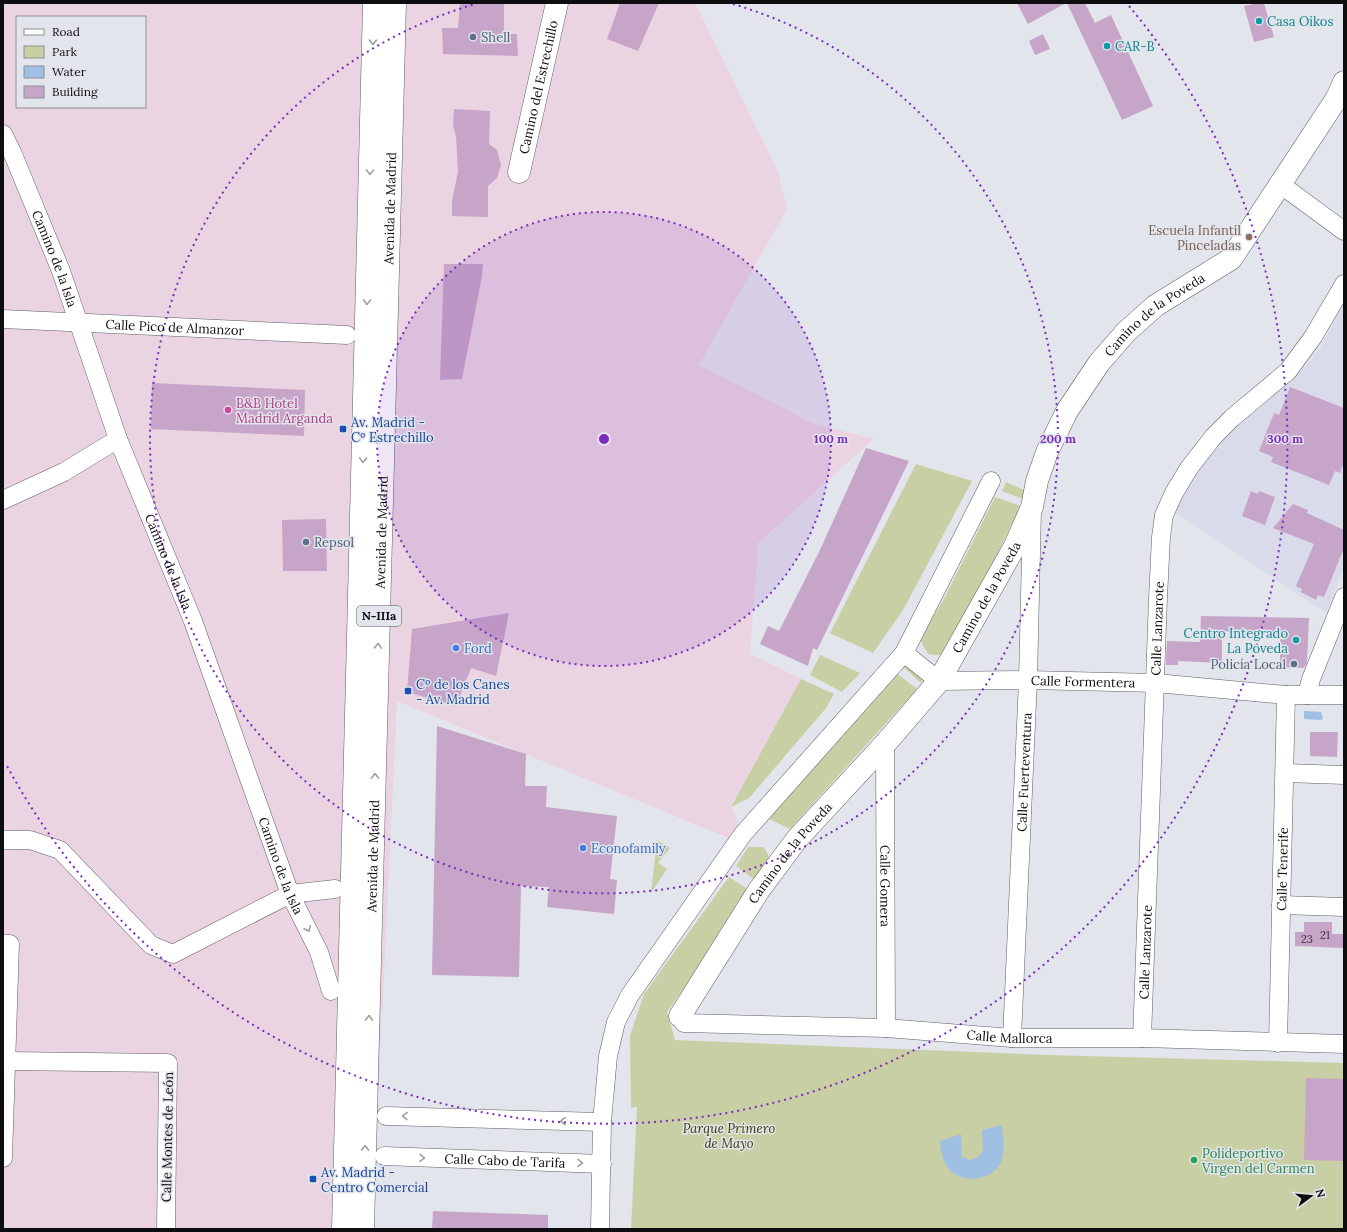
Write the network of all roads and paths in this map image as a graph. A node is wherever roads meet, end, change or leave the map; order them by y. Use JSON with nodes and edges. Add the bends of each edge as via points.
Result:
{"nodes":[{"id":1,"x":374,"y":3,"type":"edge"},
{"id":2,"x":395,"y":3,"type":"edge"},
{"id":3,"x":556,"y":3,"type":"edge"},
{"id":4,"x":1342,"y":94,"type":"edge"},
{"id":5,"x":3,"y":134,"type":"edge"},
{"id":6,"x":520,"y":172,"type":"dead end"},
{"id":7,"x":1280,"y":184,"type":"junction"},
{"id":8,"x":1344,"y":231,"type":"edge"},
{"id":9,"x":1344,"y":284,"type":"edge"},
{"id":10,"x":3,"y":319,"type":"edge"},
{"id":11,"x":78,"y":324,"type":"junction"},
{"id":12,"x":347,"y":335,"type":"dead end"},
{"id":13,"x":118,"y":438,"type":"junction"},
{"id":14,"x":991,"y":481,"type":"dead end"},
{"id":15,"x":3,"y":500,"type":"edge"},
{"id":16,"x":1032,"y":507,"type":"junction"},
{"id":17,"x":1344,"y":597,"type":"edge"},
{"id":18,"x":904,"y":653,"type":"junction"},
{"id":19,"x":1028,"y":680,"type":"junction"},
{"id":20,"x":939,"y":681,"type":"junction"},
{"id":21,"x":1156,"y":683,"type":"junction"},
{"id":22,"x":1286,"y":695,"type":"junction"},
{"id":23,"x":1307,"y":695,"type":"junction"},
{"id":24,"x":1344,"y":695,"type":"edge"},
{"id":25,"x":886,"y":744,"type":"junction"},
{"id":26,"x":1284,"y":773,"type":"junction"},
{"id":27,"x":1344,"y":775,"type":"edge"},
{"id":28,"x":3,"y":840,"type":"edge"},
{"id":29,"x":335,"y":889,"type":"dead end"},
{"id":30,"x":290,"y":894,"type":"junction"},
{"id":31,"x":1281,"y":905,"type":"junction"},
{"id":32,"x":1344,"y":907,"type":"edge"},
{"id":33,"x":3,"y":944,"type":"edge"},
{"id":34,"x":331,"y":991,"type":"dead end"},
{"id":35,"x":680,"y":1016,"type":"joint"},
{"id":36,"x":886,"y":1028,"type":"junction"},
{"id":37,"x":1012,"y":1038,"type":"junction"},
{"id":38,"x":1142,"y":1038,"type":"junction"},
{"id":39,"x":1278,"y":1043,"type":"junction"},
{"id":40,"x":1344,"y":1044,"type":"edge"},
{"id":41,"x":6,"y":1061,"type":"junction"},
{"id":42,"x":386,"y":1116,"type":"dead end"},
{"id":43,"x":602,"y":1122,"type":"junction"},
{"id":44,"x":384,"y":1156,"type":"dead end"},
{"id":45,"x":3,"y":1158,"type":"edge"},
{"id":46,"x":602,"y":1164,"type":"junction"},
{"id":47,"x":166,"y":1229,"type":"edge"},
{"id":48,"x":343,"y":1229,"type":"edge"},
{"id":49,"x":363,"y":1229,"type":"edge"},
{"id":50,"x":600,"y":1229,"type":"edge"}],
"edges":[{"from":1,"to":48,"type":"main road","name":"Avenida de Madrid","number":"N-IIIa","one_way":true},
{"from":49,"to":2,"type":"main road","name":"Avenida de Madrid","number":"N-IIIa","one_way":true},
{"from":3,"to":6,"type":"main road","name":"Camino del Estrechillo"},
{"from":4,"to":7,"type":"main road","name":"Camino de la Poveda"},
{"from":5,"to":11,"type":"street","name":"Camino de la Isla","via":[[61,271]]},
{"from":7,"to":8,"type":"street"},
{"from":7,"to":16,"type":"main road","name":"Camino de la Poveda","via":[[1232,259],[1155,306],[1126,332],[1099,363],[1067,411],[1047,452],[1037,481]]},
{"from":9,"to":21,"type":"street","name":"Calle Lanzarote","via":[[1314,338],[1288,370],[1214,436],[1189,468],[1174,493],[1164,515],[1161,537]]},
{"from":10,"to":11,"type":"street","name":"Calle Pico de Almanzor"},
{"from":11,"to":12,"type":"street","name":"Calle Pico de Almanzor"},
{"from":11,"to":13,"type":"street","name":"Camino de la Isla"},
{"from":13,"to":15,"type":"street","via":[[64,472]]},
{"from":13,"to":30,"type":"street","name":"Camino de la Isla","via":[[193,621]]},
{"from":14,"to":18,"type":"street"},
{"from":16,"to":19,"type":"street","name":"Calle Fuerteventura"},
{"from":16,"to":20,"type":"main road","name":"Camino de la Poveda","via":[[1015,546]]},
{"from":17,"to":23,"type":"street"},
{"from":18,"to":20,"type":"street"},
{"from":18,"to":43,"type":"street","via":[[743,834],[630,995],[616,1022],[608,1056]]},
{"from":19,"to":20,"type":"street","name":"Calle Formentera"},
{"from":19,"to":21,"type":"street","name":"Calle Formentera"},
{"from":19,"to":37,"type":"street","name":"Calle Fuerteventura"},
{"from":20,"to":25,"type":"main road","name":"Camino de la Poveda"},
{"from":21,"to":22,"type":"street","name":"Calle Formentera"},
{"from":21,"to":38,"type":"street","name":"Calle Lanzarote"},
{"from":22,"to":23,"type":"street","name":"Calle Formentera"},
{"from":22,"to":26,"type":"street","name":"Calle Tenerife"},
{"from":23,"to":24,"type":"street","name":"Calle Formentera"},
{"from":25,"to":35,"type":"main road","name":"Camino de la Poveda","via":[[797,839],[759,890]]},
{"from":25,"to":36,"type":"street","name":"Calle Gomera"},
{"from":26,"to":27,"type":"street"},
{"from":26,"to":31,"type":"street","name":"Calle Tenerife"},
{"from":28,"to":30,"type":"street","via":[[30,840],[60,850],[151,945],[173,954]]},
{"from":29,"to":30,"type":"street"},
{"from":30,"to":34,"type":"street","name":"Camino de la Isla","one_way":true,"via":[[320,952]]},
{"from":31,"to":32,"type":"street"},
{"from":31,"to":39,"type":"street","name":"Calle Tenerife"},
{"from":33,"to":41,"type":"street","via":[[10,944]]},
{"from":35,"to":36,"type":"street","name":"Calle Mallorca","via":[[684,1024]]},
{"from":36,"to":37,"type":"street","name":"Calle Mallorca"},
{"from":37,"to":38,"type":"street","name":"Calle Mallorca"},
{"from":38,"to":39,"type":"street","name":"Calle Mallorca"},
{"from":39,"to":40,"type":"street","name":"Calle Mallorca"},
{"from":41,"to":45,"type":"street"},
{"from":41,"to":47,"type":"street","name":"Calle Montes de León","via":[[168,1063]]},
{"from":43,"to":42,"type":"street","one_way":true},
{"from":43,"to":46,"type":"street"},
{"from":44,"to":46,"type":"street","name":"Calle Cabo de Tarifa","one_way":true},
{"from":46,"to":50,"type":"street"}]}
